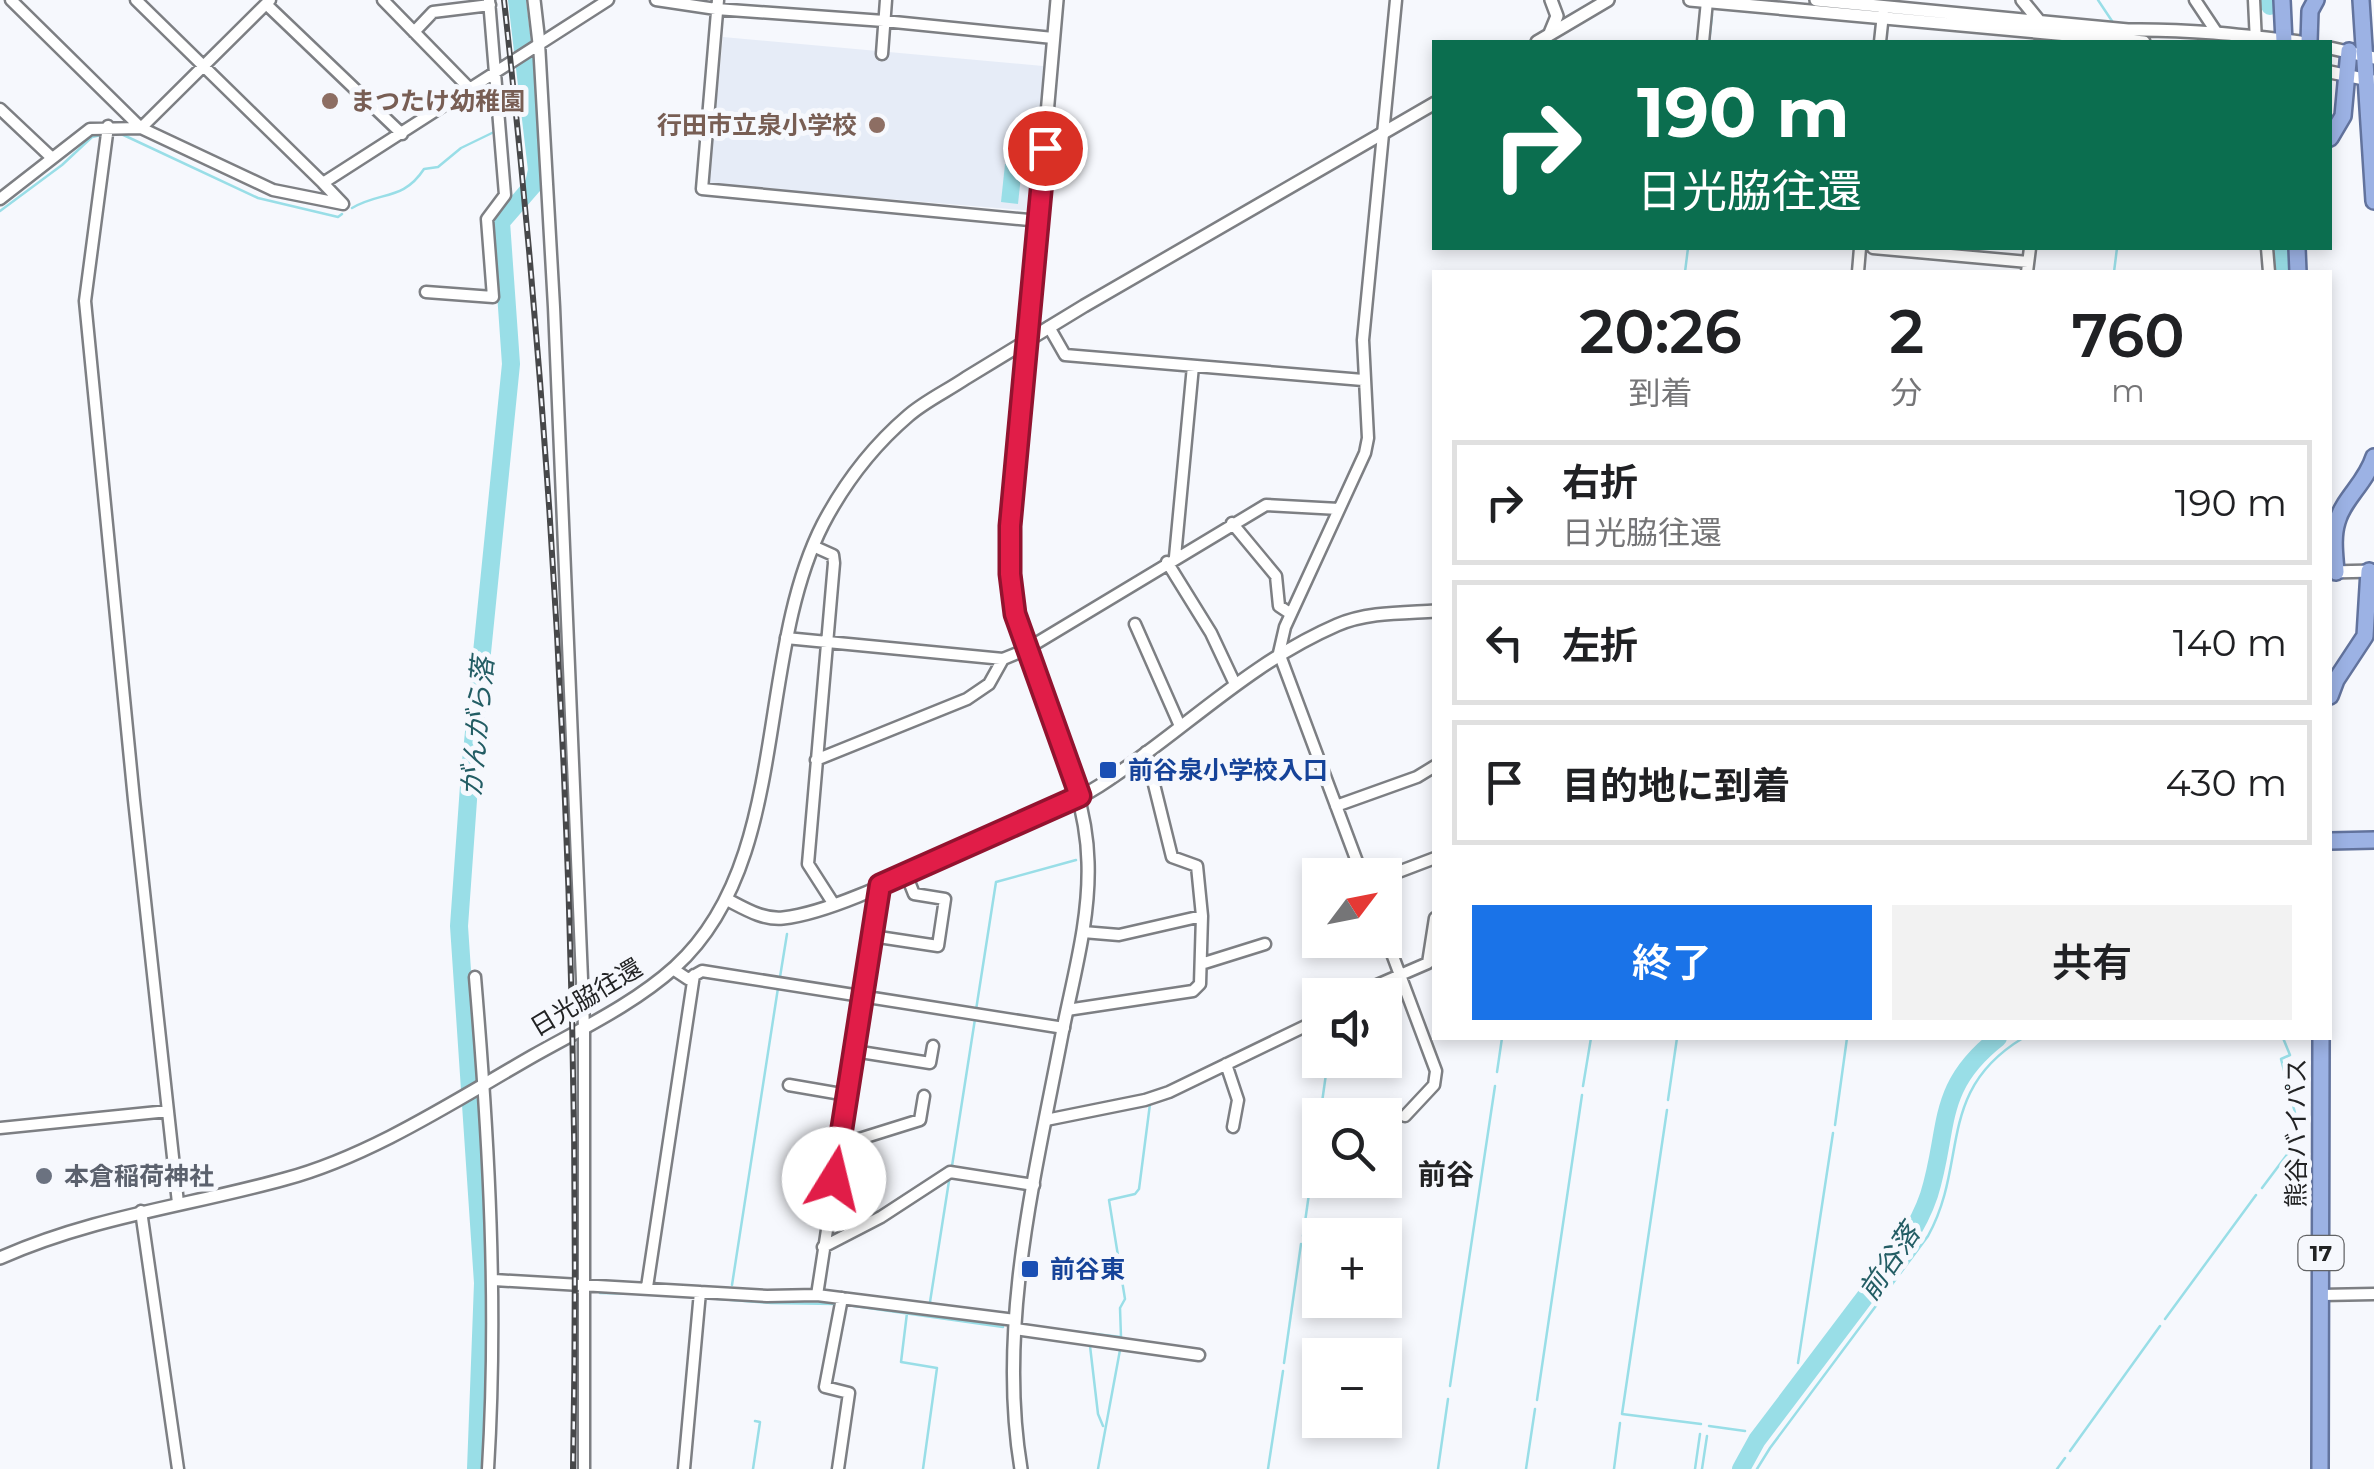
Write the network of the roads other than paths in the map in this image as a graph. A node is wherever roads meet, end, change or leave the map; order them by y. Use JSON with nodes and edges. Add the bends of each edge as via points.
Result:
{"nodes":[{"id":1,"x":11,"y":0,"type":"edge"},
{"id":2,"x":383,"y":0,"type":"edge"},
{"id":3,"x":534,"y":0,"type":"edge"},
{"id":4,"x":608,"y":0,"type":"edge"},
{"id":5,"x":656,"y":0,"type":"edge"},
{"id":6,"x":886,"y":0,"type":"edge"},
{"id":7,"x":1057,"y":0,"type":"edge"},
{"id":8,"x":1396,"y":0,"type":"edge"},
{"id":9,"x":1551,"y":0,"type":"edge"},
{"id":10,"x":1608,"y":0,"type":"edge"},
{"id":11,"x":1690,"y":0,"type":"edge"},
{"id":12,"x":1816,"y":0,"type":"edge"},
{"id":13,"x":2022,"y":0,"type":"edge"},
{"id":14,"x":2196,"y":0,"type":"edge"},
{"id":15,"x":2254,"y":0,"type":"edge"},
{"id":16,"x":2282,"y":0,"type":"edge"},
{"id":17,"x":2316,"y":0,"type":"edge"},
{"id":18,"x":2361,"y":0,"type":"edge"},
{"id":19,"x":142,"y":2,"type":"edge"},
{"id":20,"x":268,"y":2,"type":"edge"},
{"id":21,"x":489,"y":2,"type":"edge"},
{"id":22,"x":1707,"y":2,"type":"edge"},
{"id":23,"x":717,"y":4,"type":"edge"},
{"id":24,"x":1901,"y":4,"type":"edge"},
{"id":25,"x":1883,"y":12,"type":"junction"},
{"id":26,"x":884,"y":21,"type":"junction"},
{"id":27,"x":2040,"y":22,"type":"junction"},
{"id":28,"x":414,"y":32,"type":"junction"},
{"id":29,"x":2120,"y":34,"type":"edge"},
{"id":30,"x":2217,"y":34,"type":"junction"},
{"id":31,"x":1053,"y":38,"type":"junction"},
{"id":32,"x":2057,"y":39,"type":"edge"},
{"id":33,"x":2256,"y":39,"type":"edge"},
{"id":34,"x":1542,"y":40,"type":"edge"},
{"id":35,"x":1703,"y":40,"type":"edge"},
{"id":36,"x":1880,"y":40,"type":"edge"},
{"id":37,"x":2289,"y":40,"type":"edge"},
{"id":38,"x":2310,"y":40,"type":"edge"},
{"id":39,"x":539,"y":43,"type":"junction"},
{"id":40,"x":2332,"y":48,"type":"edge"},
{"id":41,"x":2349,"y":51,"type":"junction"},
{"id":42,"x":882,"y":54,"type":"dead end"},
{"id":43,"x":2370,"y":56,"type":"edge"},
{"id":44,"x":202,"y":66,"type":"junction"},
{"id":45,"x":495,"y":73,"type":"junction"},
{"id":46,"x":2338,"y":74,"type":"edge"},
{"id":47,"x":2370,"y":81,"type":"edge"},
{"id":48,"x":470,"y":89,"type":"junction"},
{"id":49,"x":1432,"y":104,"type":"edge"},
{"id":50,"x":0,"y":109,"type":"edge"},
{"id":51,"x":108,"y":126,"type":"junction"},
{"id":52,"x":141,"y":128,"type":"junction"},
{"id":53,"x":1382,"y":133,"type":"junction"},
{"id":54,"x":402,"y":134,"type":"junction"},
{"id":55,"x":2332,"y":135,"type":"edge"},
{"id":56,"x":52,"y":158,"type":"junction"},
{"id":57,"x":323,"y":184,"type":"junction"},
{"id":58,"x":0,"y":199,"type":"edge"},
{"id":59,"x":2374,"y":201,"type":"edge"},
{"id":60,"x":1040,"y":221,"type":"junction"},
{"id":61,"x":1897,"y":250,"type":"edge"},
{"id":62,"x":1976,"y":257,"type":"junction"},
{"id":63,"x":2028,"y":267,"type":"edge"},
{"id":64,"x":1981,"y":270,"type":"edge"},
{"id":65,"x":426,"y":292,"type":"dead end"},
{"id":66,"x":1050,"y":326,"type":"junction"},
{"id":67,"x":1028,"y":340,"type":"junction"},
{"id":68,"x":1192,"y":366,"type":"junction"},
{"id":69,"x":1363,"y":380,"type":"junction"},
{"id":70,"x":2374,"y":457,"type":"edge"},
{"id":71,"x":1340,"y":508,"type":"junction"},
{"id":72,"x":1232,"y":523,"type":"junction"},
{"id":73,"x":812,"y":546,"type":"junction"},
{"id":74,"x":1171,"y":560,"type":"junction"},
{"id":75,"x":2372,"y":571,"type":"edge"},
{"id":76,"x":2333,"y":572,"type":"edge"},
{"id":77,"x":1432,"y":612,"type":"edge"},
{"id":78,"x":1291,"y":614,"type":"junction"},
{"id":79,"x":1135,"y":624,"type":"dead end"},
{"id":80,"x":786,"y":638,"type":"junction"},
{"id":81,"x":828,"y":642,"type":"junction"},
{"id":82,"x":1026,"y":650,"type":"junction"},
{"id":83,"x":1279,"y":654,"type":"junction"},
{"id":84,"x":1003,"y":660,"type":"junction"},
{"id":85,"x":1234,"y":684,"type":"junction"},
{"id":86,"x":2332,"y":691,"type":"edge"},
{"id":87,"x":1180,"y":726,"type":"junction"},
{"id":88,"x":1146,"y":752,"type":"junction"},
{"id":89,"x":816,"y":760,"type":"junction"},
{"id":90,"x":1432,"y":768,"type":"edge"},
{"id":91,"x":1080,"y":796,"type":"junction"},
{"id":92,"x":1336,"y":806,"type":"junction"},
{"id":93,"x":2374,"y":840,"type":"edge"},
{"id":94,"x":2332,"y":841,"type":"edge"},
{"id":95,"x":1356,"y":858,"type":"edge"},
{"id":96,"x":1432,"y":859,"type":"edge"},
{"id":97,"x":1402,"y":871,"type":"edge"},
{"id":98,"x":906,"y":874,"type":"junction"},
{"id":99,"x":880,"y":885,"type":"junction"},
{"id":100,"x":726,"y":899,"type":"junction"},
{"id":101,"x":833,"y":903,"type":"junction"},
{"id":102,"x":1202,"y":916,"type":"junction"},
{"id":103,"x":1083,"y":932,"type":"junction"},
{"id":104,"x":872,"y":936,"type":"junction"},
{"id":105,"x":1432,"y":937,"type":"edge"},
{"id":106,"x":1265,"y":944,"type":"dead end"},
{"id":107,"x":1394,"y":958,"type":"edge"},
{"id":108,"x":1201,"y":964,"type":"junction"},
{"id":109,"x":673,"y":969,"type":"junction"},
{"id":110,"x":1400,"y":974,"type":"junction"},
{"id":111,"x":694,"y":975,"type":"junction"},
{"id":112,"x":476,"y":977,"type":"dead end"},
{"id":113,"x":1391,"y":978,"type":"edge"},
{"id":114,"x":863,"y":996,"type":"junction"},
{"id":115,"x":1067,"y":1010,"type":"junction"},
{"id":116,"x":584,"y":1027,"type":"junction"},
{"id":117,"x":1064,"y":1028,"type":"junction"},
{"id":118,"x":1302,"y":1028,"type":"edge"},
{"id":119,"x":2321,"y":1040,"type":"edge"},
{"id":120,"x":932,"y":1046,"type":"dead end"},
{"id":121,"x":854,"y":1051,"type":"junction"},
{"id":122,"x":1226,"y":1064,"type":"junction"},
{"id":123,"x":481,"y":1085,"type":"junction"},
{"id":124,"x":789,"y":1086,"type":"dead end"},
{"id":125,"x":848,"y":1095,"type":"junction"},
{"id":126,"x":924,"y":1096,"type":"dead end"},
{"id":127,"x":168,"y":1111,"type":"junction"},
{"id":128,"x":1405,"y":1116,"type":"dead end"},
{"id":129,"x":1046,"y":1120,"type":"junction"},
{"id":130,"x":1234,"y":1127,"type":"dead end"},
{"id":131,"x":0,"y":1128,"type":"edge"},
{"id":132,"x":840,"y":1145,"type":"junction"},
{"id":133,"x":1034,"y":1185,"type":"junction"},
{"id":134,"x":178,"y":1204,"type":"junction"},
{"id":135,"x":141,"y":1210,"type":"junction"},
{"id":136,"x":824,"y":1248,"type":"junction"},
{"id":137,"x":0,"y":1258,"type":"edge"},
{"id":138,"x":494,"y":1280,"type":"junction"},
{"id":139,"x":585,"y":1286,"type":"junction"},
{"id":140,"x":647,"y":1287,"type":"junction"},
{"id":141,"x":700,"y":1292,"type":"junction"},
{"id":142,"x":2374,"y":1294,"type":"edge"},
{"id":143,"x":817,"y":1295,"type":"junction"},
{"id":144,"x":2322,"y":1295,"type":"junction"},
{"id":145,"x":842,"y":1298,"type":"junction"},
{"id":146,"x":1015,"y":1325,"type":"junction"},
{"id":147,"x":1199,"y":1355,"type":"dead end"},
{"id":148,"x":178,"y":1469,"type":"edge"},
{"id":149,"x":488,"y":1469,"type":"edge"},
{"id":150,"x":584,"y":1469,"type":"edge"},
{"id":151,"x":684,"y":1469,"type":"edge"},
{"id":152,"x":838,"y":1469,"type":"edge"},
{"id":153,"x":1020,"y":1469,"type":"edge"},
{"id":154,"x":2320,"y":1469,"type":"edge"}],
"edges":[{"from":1,"to":52,"type":"street"},
{"from":2,"to":28,"type":"street"},
{"from":3,"to":39,"type":"street"},
{"from":4,"to":39,"type":"street"},
{"from":5,"to":23,"type":"street"},
{"from":6,"to":26,"type":"street"},
{"from":7,"to":31,"type":"street"},
{"from":8,"to":53,"type":"street"},
{"from":9,"to":34,"type":"street","via":[[1556,16]]},
{"from":10,"to":34,"type":"street"},
{"from":11,"to":22,"type":"street"},
{"from":12,"to":25,"type":"street"},
{"from":13,"to":27,"type":"street"},
{"from":14,"to":30,"type":"street"},
{"from":15,"to":33,"type":"street"},
{"from":16,"to":37,"type":"highway"},
{"from":17,"to":38,"type":"highway"},
{"from":18,"to":43,"type":"highway"},
{"from":19,"to":44,"type":"street"},
{"from":20,"to":44,"type":"street"},
{"from":20,"to":54,"type":"street"},
{"from":21,"to":28,"type":"street","via":[[433,12]]},
{"from":21,"to":45,"type":"street"},
{"from":22,"to":25,"type":"street"},
{"from":22,"to":35,"type":"street"},
{"from":23,"to":26,"type":"street"},
{"from":23,"to":60,"type":"street","via":[[702,189]]},
{"from":24,"to":25,"type":"street"},
{"from":24,"to":27,"type":"street"},
{"from":25,"to":32,"type":"street"},
{"from":25,"to":36,"type":"street"},
{"from":26,"to":31,"type":"street"},
{"from":26,"to":42,"type":"street"},
{"from":27,"to":29,"type":"street"},
{"from":27,"to":32,"type":"street"},
{"from":28,"to":48,"type":"street"},
{"from":29,"to":30,"type":"street"},
{"from":29,"to":32,"type":"street"},
{"from":30,"to":33,"type":"street"},
{"from":31,"to":60,"type":"street"},
{"from":39,"to":45,"type":"street"},
{"from":39,"to":116,"type":"street"},
{"from":40,"to":41,"type":"street"},
{"from":41,"to":43,"type":"street"},
{"from":41,"to":46,"type":"highway"},
{"from":43,"to":47,"type":"highway"},
{"from":44,"to":52,"type":"street"},
{"from":44,"to":57,"type":"street"},
{"from":45,"to":48,"type":"street"},
{"from":45,"to":65,"type":"street","via":[[505,196],[487,219],[493,297]]},
{"from":46,"to":47,"type":"street"},
{"from":46,"to":55,"type":"highway","via":[[2343,116]]},
{"from":47,"to":59,"type":"highway"},
{"from":48,"to":54,"type":"street"},
{"from":49,"to":53,"type":"street","name":"日光脇往還"},
{"from":50,"to":56,"type":"street"},
{"from":51,"to":52,"type":"street"},
{"from":51,"to":56,"type":"street","via":[[90,129]]},
{"from":51,"to":127,"type":"street","via":[[85,300]]},
{"from":52,"to":57,"type":"street","via":[[273,190],[343,204]]},
{"from":53,"to":66,"type":"street","name":"日光脇往還"},
{"from":53,"to":69,"type":"street"},
{"from":54,"to":57,"type":"street"},
{"from":56,"to":58,"type":"street"},
{"from":60,"to":67,"type":"street"},
{"from":61,"to":62,"type":"street"},
{"from":62,"to":63,"type":"street"},
{"from":62,"to":64,"type":"street"},
{"from":66,"to":67,"type":"street","name":"日光脇往還"},
{"from":66,"to":68,"type":"street","via":[[1064,355]]},
{"from":67,"to":73,"type":"street","name":"日光脇往還","via":[[912,412],[848,483]]},
{"from":67,"to":82,"type":"street","via":[[1010,526],[1015,614]]},
{"from":68,"to":69,"type":"street"},
{"from":68,"to":74,"type":"street"},
{"from":69,"to":71,"type":"street","via":[[1366,452]]},
{"from":70,"to":76,"type":"highway","via":[[2336,523]]},
{"from":71,"to":72,"type":"street","via":[[1266,505]]},
{"from":71,"to":78,"type":"street"},
{"from":72,"to":74,"type":"street"},
{"from":72,"to":78,"type":"street","via":[[1276,576],[1279,606]]},
{"from":73,"to":80,"type":"street","name":"日光脇往還"},
{"from":73,"to":81,"type":"street","via":[[834,562]]},
{"from":74,"to":82,"type":"street"},
{"from":74,"to":85,"type":"street"},
{"from":75,"to":76,"type":"street"},
{"from":75,"to":86,"type":"highway","via":[[2365,636]]},
{"from":77,"to":83,"type":"street","via":[[1350,620]]},
{"from":78,"to":83,"type":"street"},
{"from":79,"to":87,"type":"street"},
{"from":80,"to":81,"type":"street"},
{"from":80,"to":100,"type":"street","name":"日光脇往還","via":[[753,822]]},
{"from":81,"to":84,"type":"street"},
{"from":81,"to":89,"type":"street"},
{"from":82,"to":84,"type":"street"},
{"from":82,"to":91,"type":"street"},
{"from":83,"to":85,"type":"street"},
{"from":83,"to":92,"type":"street"},
{"from":84,"to":89,"type":"street","via":[[989,684],[967,699]]},
{"from":85,"to":87,"type":"street"},
{"from":87,"to":88,"type":"street"},
{"from":88,"to":91,"type":"street"},
{"from":88,"to":102,"type":"street","via":[[1172,857],[1196,866]]},
{"from":89,"to":101,"type":"street","via":[[808,864]]},
{"from":90,"to":92,"type":"street"},
{"from":91,"to":98,"type":"street"},
{"from":91,"to":103,"type":"street","via":[[1088,864]]},
{"from":92,"to":95,"type":"street"},
{"from":93,"to":94,"type":"highway"},
{"from":96,"to":97,"type":"street"},
{"from":98,"to":99,"type":"street"},
{"from":98,"to":104,"type":"street","via":[[914,894],[946,899],[938,946]]},
{"from":99,"to":101,"type":"street"},
{"from":99,"to":104,"type":"street"},
{"from":100,"to":101,"type":"street","via":[[770,918]]},
{"from":100,"to":109,"type":"street","name":"日光脇往還"},
{"from":102,"to":103,"type":"street","via":[[1119,934]]},
{"from":102,"to":108,"type":"street"},
{"from":103,"to":115,"type":"street"},
{"from":104,"to":114,"type":"street"},
{"from":105,"to":110,"type":"street","via":[[1428,963]]},
{"from":106,"to":108,"type":"street"},
{"from":107,"to":110,"type":"street"},
{"from":108,"to":115,"type":"street","via":[[1193,991]]},
{"from":109,"to":111,"type":"street","via":[[688,979]]},
{"from":109,"to":116,"type":"street","name":"日光脇往還"},
{"from":110,"to":113,"type":"street"},
{"from":110,"to":128,"type":"street","via":[[1436,1071],[1434,1086]]},
{"from":111,"to":114,"type":"street"},
{"from":111,"to":140,"type":"street"},
{"from":112,"to":123,"type":"street"},
{"from":114,"to":117,"type":"street"},
{"from":114,"to":121,"type":"street"},
{"from":115,"to":117,"type":"street"},
{"from":116,"to":123,"type":"street","name":"日光脇往還"},
{"from":116,"to":139,"type":"street"},
{"from":117,"to":129,"type":"street"},
{"from":118,"to":122,"type":"street"},
{"from":119,"to":144,"type":"highway","name":"熊谷バイパス","number":"17"},
{"from":120,"to":121,"type":"street","via":[[930,1063]]},
{"from":121,"to":125,"type":"street"},
{"from":122,"to":129,"type":"street","via":[[1145,1100]]},
{"from":122,"to":130,"type":"street","via":[[1238,1100]]},
{"from":123,"to":134,"type":"street","name":"日光脇往還","via":[[326,1166]]},
{"from":123,"to":138,"type":"street"},
{"from":124,"to":125,"type":"street"},
{"from":125,"to":132,"type":"street"},
{"from":126,"to":132,"type":"street","via":[[920,1120]]},
{"from":127,"to":131,"type":"street"},
{"from":127,"to":134,"type":"street"},
{"from":129,"to":133,"type":"street"},
{"from":132,"to":136,"type":"street"},
{"from":133,"to":136,"type":"street","via":[[950,1172]]},
{"from":133,"to":146,"type":"street"},
{"from":134,"to":135,"type":"street"},
{"from":135,"to":137,"type":"street"},
{"from":135,"to":148,"type":"street"},
{"from":136,"to":143,"type":"street"},
{"from":138,"to":139,"type":"street"},
{"from":138,"to":149,"type":"street"},
{"from":139,"to":140,"type":"street"},
{"from":139,"to":150,"type":"street"},
{"from":140,"to":141,"type":"street"},
{"from":141,"to":143,"type":"street"},
{"from":141,"to":151,"type":"street"},
{"from":142,"to":144,"type":"street"},
{"from":143,"to":145,"type":"street"},
{"from":144,"to":154,"type":"highway","name":"熊谷バイパス","number":"17"},
{"from":145,"to":146,"type":"street"},
{"from":145,"to":152,"type":"street","via":[[825,1388],[849,1393]]},
{"from":146,"to":147,"type":"street"},
{"from":146,"to":153,"type":"street","via":[[1011,1391]]}]}
